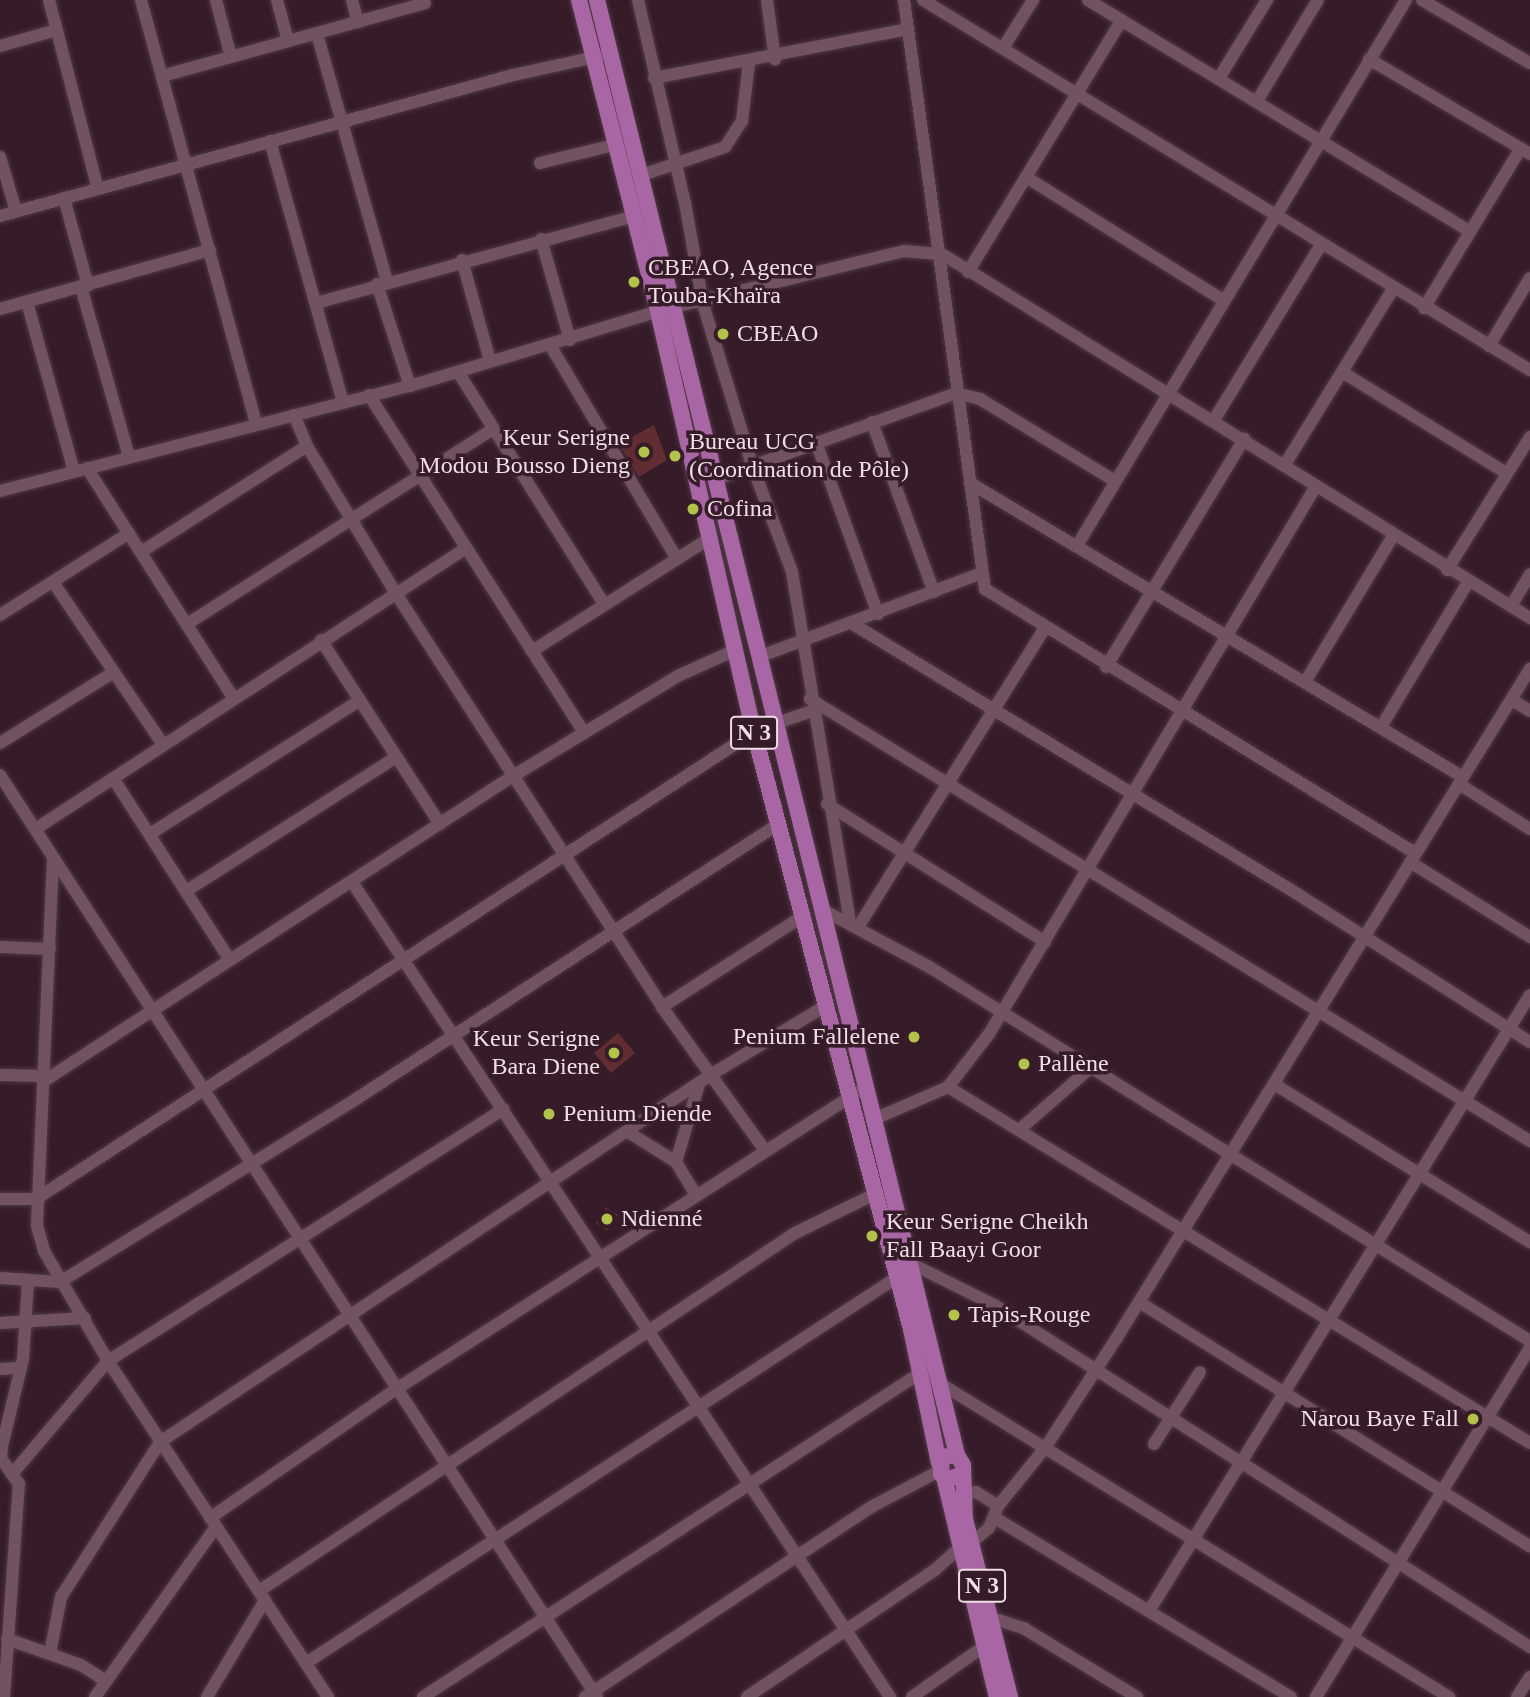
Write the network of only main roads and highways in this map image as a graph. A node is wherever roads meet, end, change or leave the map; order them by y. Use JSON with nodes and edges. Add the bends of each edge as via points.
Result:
{"nodes":[{"id":1,"x":579,"y":0,"type":"edge"},
{"id":2,"x":597,"y":0,"type":"edge"},
{"id":3,"x":856,"y":1091,"type":"junction"},
{"id":4,"x":945,"y":1471,"type":"junction"},
{"id":5,"x":965,"y":1545,"type":"junction"},
{"id":6,"x":997,"y":1697,"type":"edge"},
{"id":7,"x":1010,"y":1697,"type":"edge"}],
"edges":[{"from":1,"to":3,"type":"main road","number":"N 3","via":[[658,311],[754,732],[827,1005]]},
{"from":2,"to":3,"type":"main road","number":"N 3","via":[[823,910]]},
{"from":3,"to":4,"type":"main road","number":"N 3","via":[[896,1278]]},
{"from":3,"to":4,"type":"main road","number":"N 3","via":[[872,1120],[963,1465]]},
{"from":4,"to":5,"type":"main road","number":"N 3"},
{"from":4,"to":5,"type":"main road","number":"N 3","via":[[961,1494]]},
{"from":5,"to":6,"type":"main road","number":"N 3"},
{"from":5,"to":7,"type":"main road","number":"N 3","via":[[992,1618]]}]}
